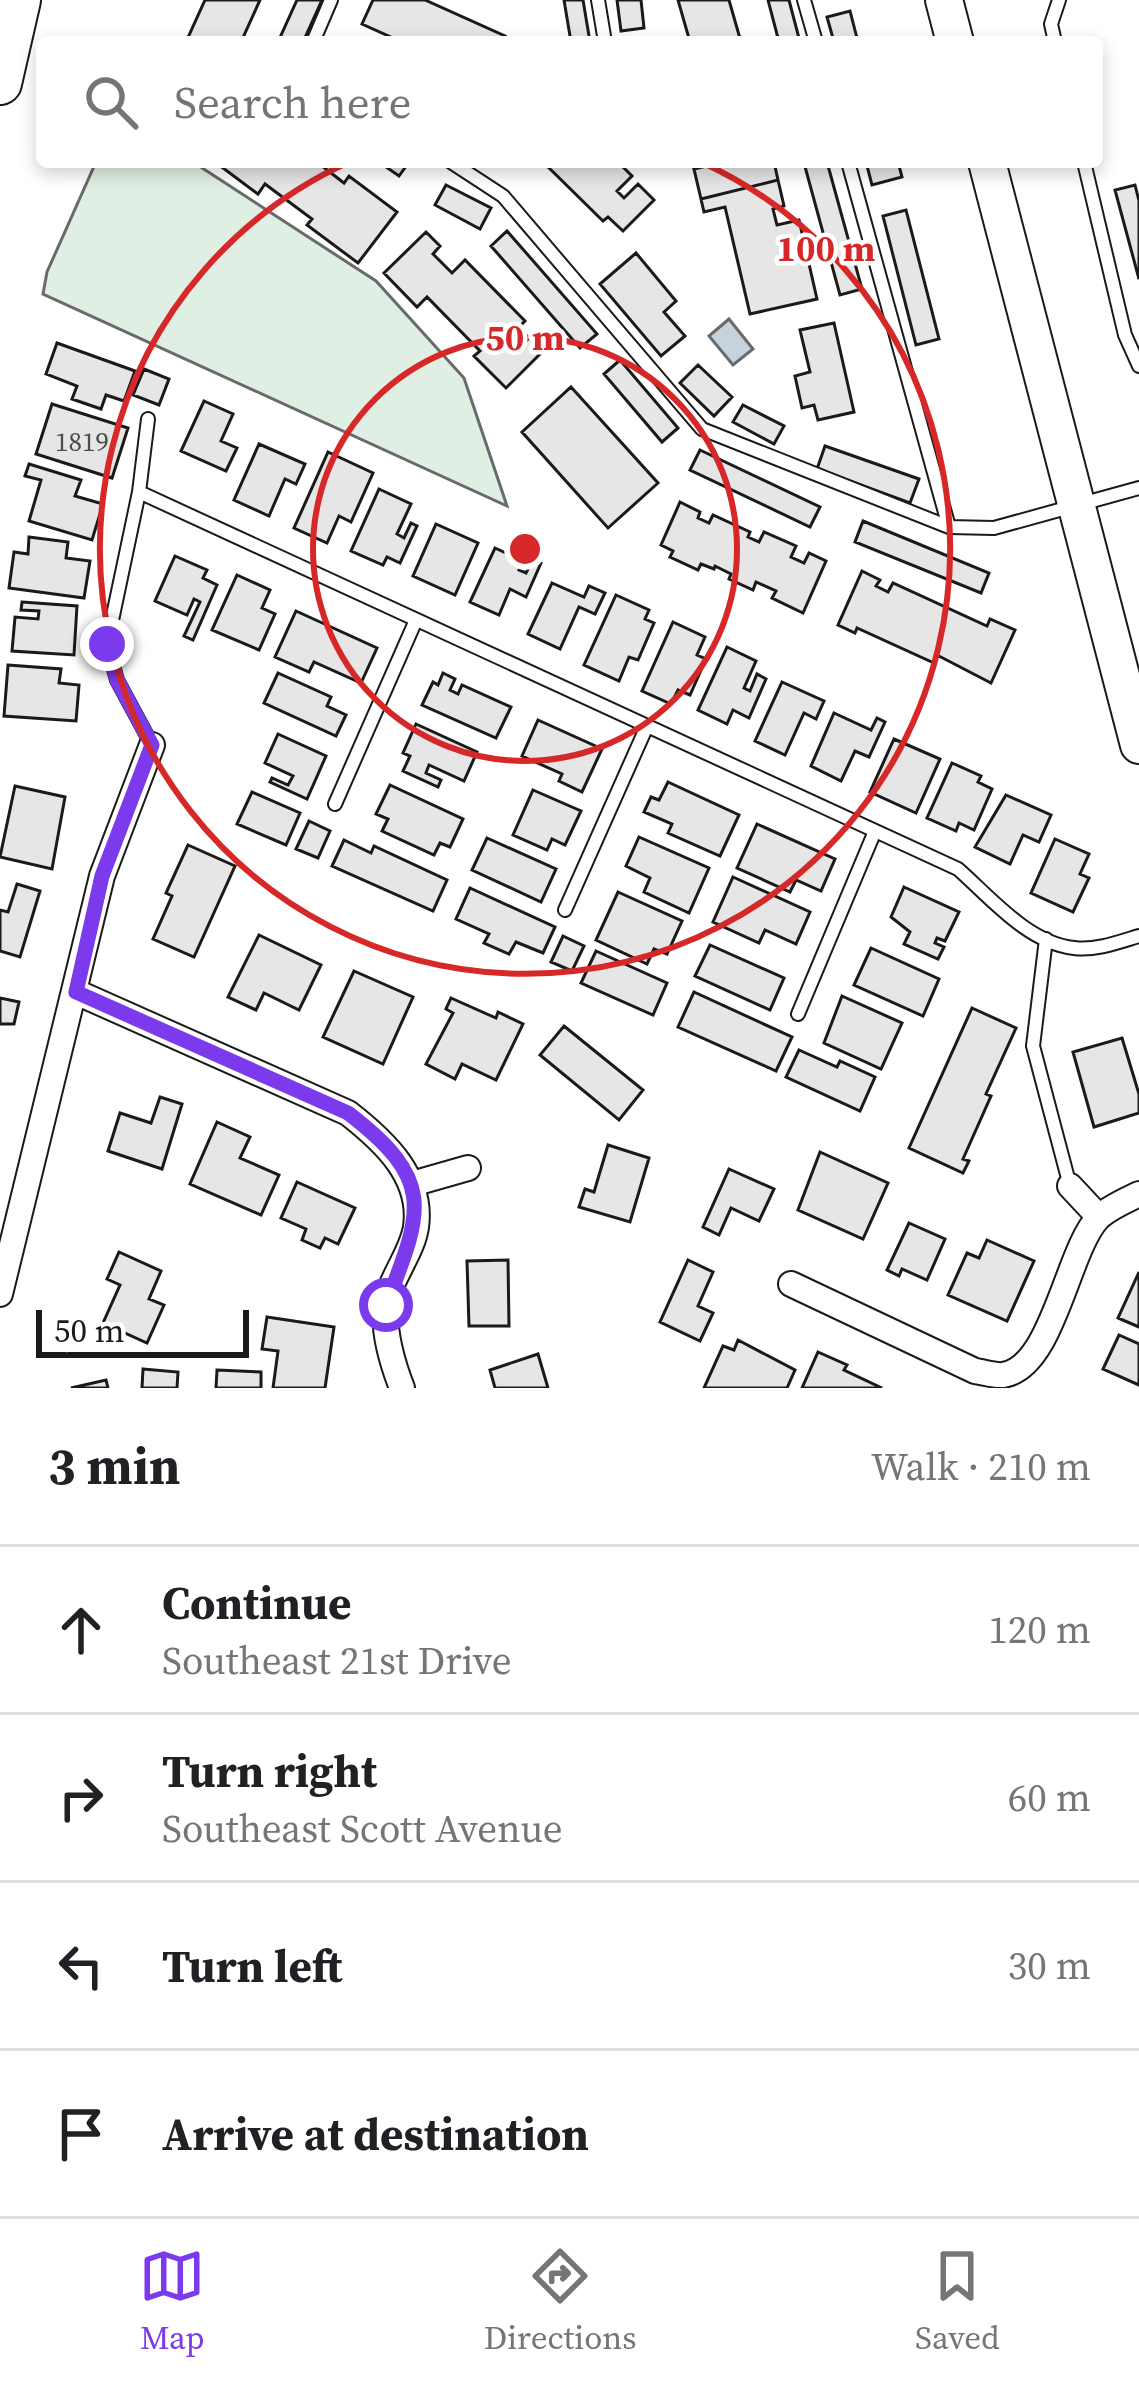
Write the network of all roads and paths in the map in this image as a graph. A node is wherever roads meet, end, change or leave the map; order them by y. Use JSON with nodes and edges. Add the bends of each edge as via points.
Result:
{"nodes":[{"id":1,"x":19,"y":0,"type":"edge"},
{"id":2,"x":332,"y":0,"type":"edge"},
{"id":3,"x":598,"y":0,"type":"edge"},
{"id":4,"x":804,"y":0,"type":"edge"},
{"id":5,"x":944,"y":0,"type":"edge"},
{"id":6,"x":1059,"y":0,"type":"edge"},
{"id":7,"x":316,"y":36,"type":"edge"},
{"id":8,"x":604,"y":36,"type":"edge"},
{"id":9,"x":814,"y":36,"type":"edge"},
{"id":10,"x":953,"y":36,"type":"edge"},
{"id":11,"x":1054,"y":36,"type":"edge"},
{"id":12,"x":0,"y":83,"type":"edge"},
{"id":13,"x":460,"y":168,"type":"edge"},
{"id":14,"x":850,"y":168,"type":"edge"},
{"id":15,"x":989,"y":168,"type":"edge"},
{"id":16,"x":1085,"y":168,"type":"edge"},
{"id":17,"x":1139,"y":367,"type":"edge"},
{"id":18,"x":148,"y":419,"type":"dead end"},
{"id":19,"x":1139,"y":488,"type":"edge"},
{"id":20,"x":139,"y":492,"type":"junction"},
{"id":21,"x":1077,"y":505,"type":"junction"},
{"id":22,"x":950,"y":527,"type":"junction"},
{"id":23,"x":416,"y":620,"type":"junction"},
{"id":24,"x":646,"y":726,"type":"junction"},
{"id":25,"x":152,"y":745,"type":"joint"},
{"id":26,"x":1139,"y":745,"type":"edge"},
{"id":27,"x":335,"y":804,"type":"dead end"},
{"id":28,"x":875,"y":831,"type":"junction"},
{"id":29,"x":565,"y":910,"type":"dead end"},
{"id":30,"x":1139,"y":936,"type":"edge"},
{"id":31,"x":1046,"y":939,"type":"junction"},
{"id":32,"x":76,"y":992,"type":"junction"},
{"id":33,"x":798,"y":1014,"type":"dead end"},
{"id":34,"x":468,"y":1168,"type":"dead end"},
{"id":35,"x":412,"y":1184,"type":"junction"},
{"id":36,"x":1070,"y":1186,"type":"joint"},
{"id":37,"x":1139,"y":1194,"type":"edge"},
{"id":38,"x":1099,"y":1217,"type":"junction"},
{"id":39,"x":791,"y":1284,"type":"dead end"},
{"id":40,"x":0,"y":1294,"type":"edge"},
{"id":41,"x":402,"y":1388,"type":"edge"}],
"edges":[{"from":1,"to":12,"type":"highway"},
{"from":2,"to":7,"type":"lane"},
{"from":3,"to":8,"type":"lane"},
{"from":4,"to":9,"type":"lane"},
{"from":5,"to":10,"type":"main road"},
{"from":6,"to":11,"type":"lane"},
{"from":13,"to":22,"type":"lane","via":[[502,196],[702,429]]},
{"from":14,"to":22,"type":"lane"},
{"from":15,"to":21,"type":"main road"},
{"from":16,"to":17,"type":"lane"},
{"from":18,"to":20,"type":"lane"},
{"from":19,"to":21,"type":"lane"},
{"from":20,"to":23,"type":"lane"},
{"from":20,"to":25,"type":"lane","via":[[107,644]]},
{"from":21,"to":22,"type":"lane","via":[[994,528]]},
{"from":21,"to":26,"type":"main road"},
{"from":23,"to":24,"type":"lane"},
{"from":23,"to":27,"type":"lane"},
{"from":24,"to":28,"type":"lane"},
{"from":24,"to":29,"type":"lane"},
{"from":25,"to":32,"type":"street","via":[[102,876]]},
{"from":28,"to":31,"type":"lane","via":[[958,869]]},
{"from":28,"to":33,"type":"lane"},
{"from":30,"to":31,"type":"lane","via":[[1074,948]]},
{"from":31,"to":36,"type":"lane","via":[[1033,1046]]},
{"from":32,"to":35,"type":"street","via":[[348,1113],[384,1140]]},
{"from":32,"to":40,"type":"street"},
{"from":34,"to":35,"type":"street"},
{"from":35,"to":41,"type":"street","via":[[416,1228],[386,1305]]},
{"from":36,"to":38,"type":"street"},
{"from":37,"to":38,"type":"street"},
{"from":38,"to":39,"type":"street","via":[[1039,1347],[1004,1375],[975,1371]]}]}
